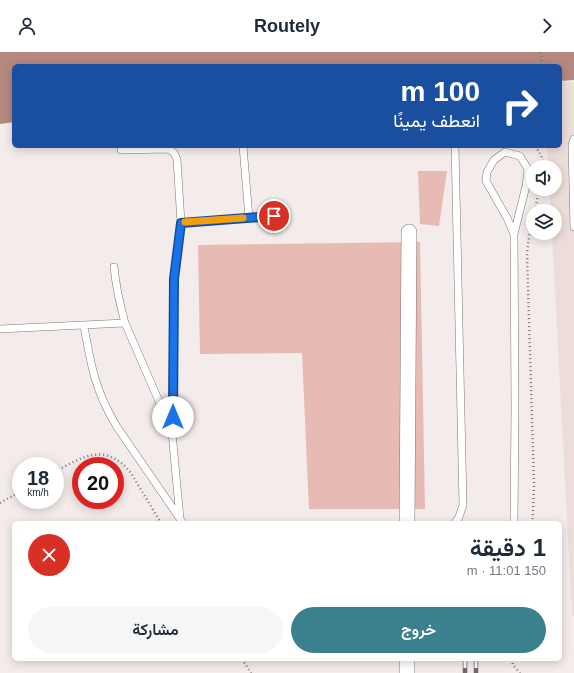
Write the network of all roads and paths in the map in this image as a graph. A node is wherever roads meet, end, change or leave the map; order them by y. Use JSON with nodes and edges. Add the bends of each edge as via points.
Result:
{"nodes":[{"id":1,"x":541,"y":52,"type":"edge"},
{"id":2,"x":542,"y":64,"type":"edge"},
{"id":3,"x":574,"y":139,"type":"edge"},
{"id":4,"x":243,"y":148,"type":"edge"},
{"id":5,"x":455,"y":148,"type":"edge"},
{"id":6,"x":537,"y":148,"type":"edge"},
{"id":7,"x":121,"y":150,"type":"dead end"},
{"id":8,"x":543,"y":160,"type":"edge"},
{"id":9,"x":573,"y":188,"type":"edge"},
{"id":10,"x":274,"y":216,"type":"dead end"},
{"id":11,"x":249,"y":218,"type":"junction"},
{"id":12,"x":181,"y":223,"type":"junction"},
{"id":13,"x":574,"y":227,"type":"edge"},
{"id":14,"x":409,"y":232,"type":"dead end"},
{"id":15,"x":514,"y":234,"type":"junction"},
{"id":16,"x":529,"y":240,"type":"edge"},
{"id":17,"x":114,"y":268,"type":"dead end"},
{"id":18,"x":126,"y":323,"type":"junction"},
{"id":19,"x":84,"y":326,"type":"junction"},
{"id":20,"x":0,"y":329,"type":"edge"},
{"id":21,"x":172,"y":432,"type":"junction"},
{"id":22,"x":64,"y":467,"type":"edge"},
{"id":23,"x":12,"y":496,"type":"edge"},
{"id":24,"x":0,"y":503,"type":"edge"},
{"id":25,"x":160,"y":521,"type":"edge"},
{"id":26,"x":181,"y":521,"type":"edge"},
{"id":27,"x":408,"y":521,"type":"edge"},
{"id":28,"x":456,"y":521,"type":"edge"},
{"id":29,"x":514,"y":521,"type":"edge"},
{"id":30,"x":532,"y":521,"type":"edge"},
{"id":31,"x":243,"y":661,"type":"edge"},
{"id":32,"x":407,"y":661,"type":"edge"},
{"id":33,"x":512,"y":661,"type":"edge"},
{"id":34,"x":251,"y":673,"type":"edge"},
{"id":35,"x":406,"y":673,"type":"edge"},
{"id":36,"x":520,"y":673,"type":"edge"}],
"edges":[{"from":1,"to":2,"type":"path"},
{"from":3,"to":9,"type":"lane"},
{"from":4,"to":11,"type":"lane"},
{"from":5,"to":28,"type":"lane","via":[[463,505]]},
{"from":6,"to":8,"type":"path"},
{"from":7,"to":12,"type":"lane","via":[[169,149],[174,152],[177,159]]},
{"from":9,"to":13,"type":"lane"},
{"from":10,"to":11,"type":"lane"},
{"from":11,"to":12,"type":"lane"},
{"from":12,"to":21,"type":"lane","via":[[174,279]]},
{"from":14,"to":27,"type":"street"},
{"from":15,"to":15,"type":"lane","via":[[528,169],[520,156],[505,152],[494,160],[487,172],[486,181]]},
{"from":15,"to":29,"type":"lane"},
{"from":16,"to":30,"type":"path","via":[[534,484]]},
{"from":17,"to":18,"type":"lane"},
{"from":18,"to":19,"type":"lane"},
{"from":18,"to":21,"type":"lane"},
{"from":19,"to":20,"type":"lane"},
{"from":19,"to":26,"type":"lane","via":[[95,379],[108,412]]},
{"from":21,"to":26,"type":"lane"},
{"from":22,"to":25,"type":"path","via":[[95,454],[113,457],[131,473]]},
{"from":23,"to":24,"type":"path"},
{"from":31,"to":34,"type":"path"},
{"from":32,"to":35,"type":"street"},
{"from":33,"to":36,"type":"path"}]}
